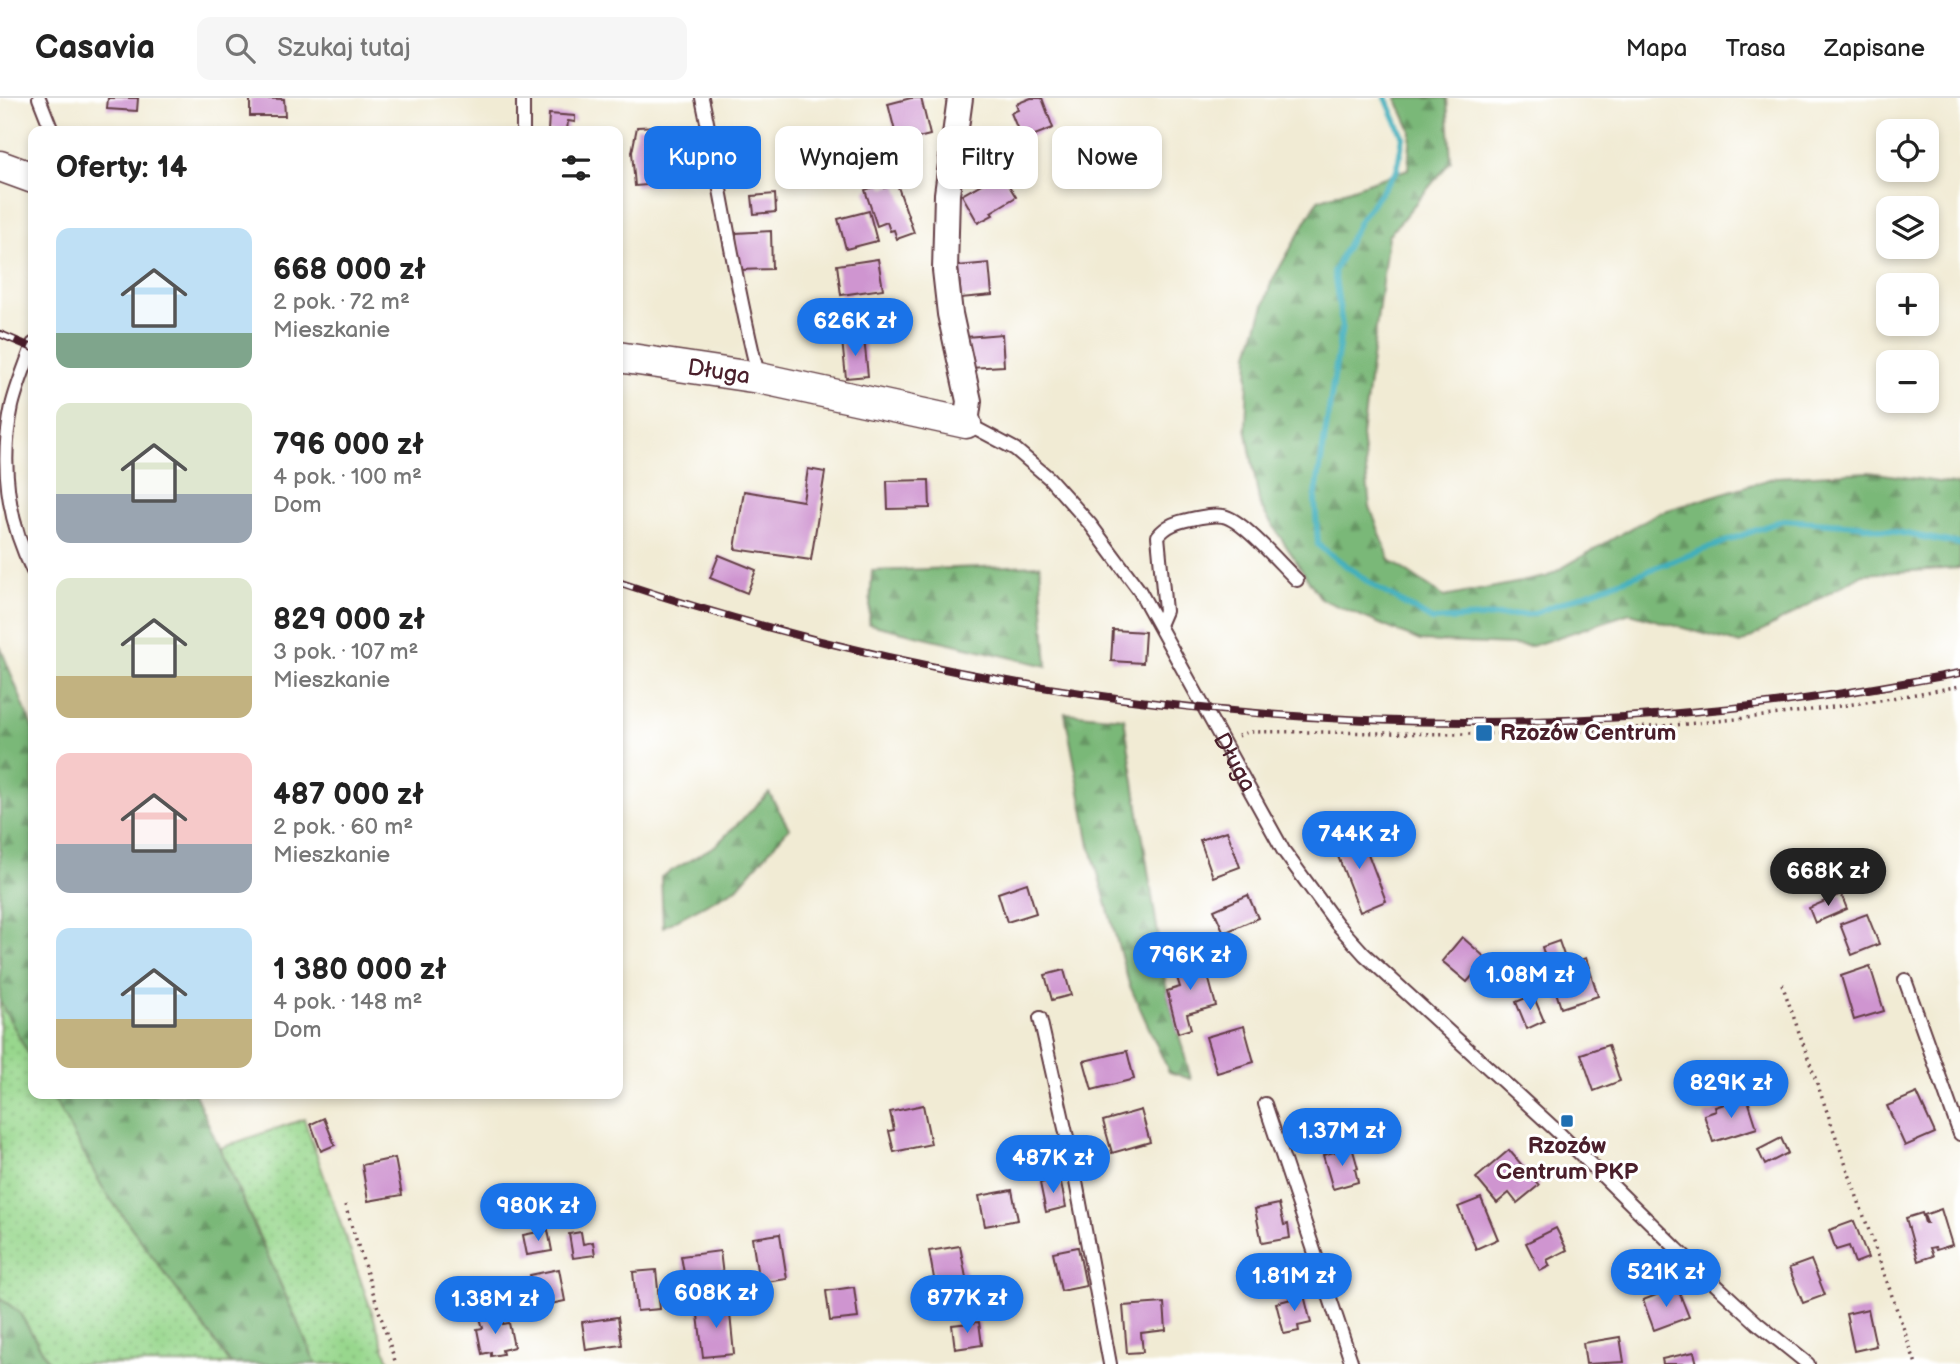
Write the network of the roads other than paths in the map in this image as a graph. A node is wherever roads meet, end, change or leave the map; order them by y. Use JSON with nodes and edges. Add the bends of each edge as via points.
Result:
{"nodes":[{"id":1,"x":39,"y":98,"type":"edge"},
{"id":2,"x":523,"y":98,"type":"edge"},
{"id":3,"x":702,"y":98,"type":"edge"},
{"id":4,"x":960,"y":98,"type":"edge"},
{"id":5,"x":50,"y":126,"type":"edge"},
{"id":6,"x":523,"y":126,"type":"edge"},
{"id":7,"x":0,"y":166,"type":"edge"},
{"id":8,"x":28,"y":176,"type":"edge"},
{"id":9,"x":623,"y":358,"type":"edge"},
{"id":10,"x":28,"y":360,"type":"edge"},
{"id":11,"x":759,"y":378,"type":"junction"},
{"id":12,"x":966,"y":424,"type":"junction"},
{"id":13,"x":28,"y":560,"type":"edge"},
{"id":14,"x":1297,"y":580,"type":"dead end"},
{"id":15,"x":1158,"y":625,"type":"junction"},
{"id":16,"x":1905,"y":981,"type":"dead end"},
{"id":17,"x":1040,"y":1018,"type":"dead end"},
{"id":18,"x":1265,"y":1104,"type":"dead end"},
{"id":19,"x":1960,"y":1134,"type":"edge"},
{"id":20,"x":1110,"y":1364,"type":"edge"},
{"id":21,"x":1352,"y":1364,"type":"edge"},
{"id":22,"x":1808,"y":1364,"type":"edge"}],
"edges":[{"from":1,"to":5,"type":"lane"},
{"from":2,"to":6,"type":"lane"},
{"from":3,"to":11,"type":"lane","via":[[742,313]]},
{"from":4,"to":12,"type":"street","via":[[947,194],[945,270],[969,401]]},
{"from":7,"to":8,"type":"street"},
{"from":9,"to":11,"type":"street","name":"Długa"},
{"from":10,"to":13,"type":"lane","via":[[12,404],[6,442],[13,526]]},
{"from":11,"to":12,"type":"street","name":"Długa"},
{"from":12,"to":15,"type":"lane","name":"Długa","via":[[1015,449],[1048,478],[1098,535],[1139,590]]},
{"from":14,"to":15,"type":"lane","via":[[1241,525],[1225,516],[1187,520],[1166,527],[1158,536],[1165,611]]},
{"from":15,"to":22,"type":"lane","name":"Długa","via":[[1283,850],[1337,924],[1677,1250]]},
{"from":16,"to":19,"type":"lane"},
{"from":17,"to":20,"type":"lane"},
{"from":18,"to":21,"type":"lane"}]}
